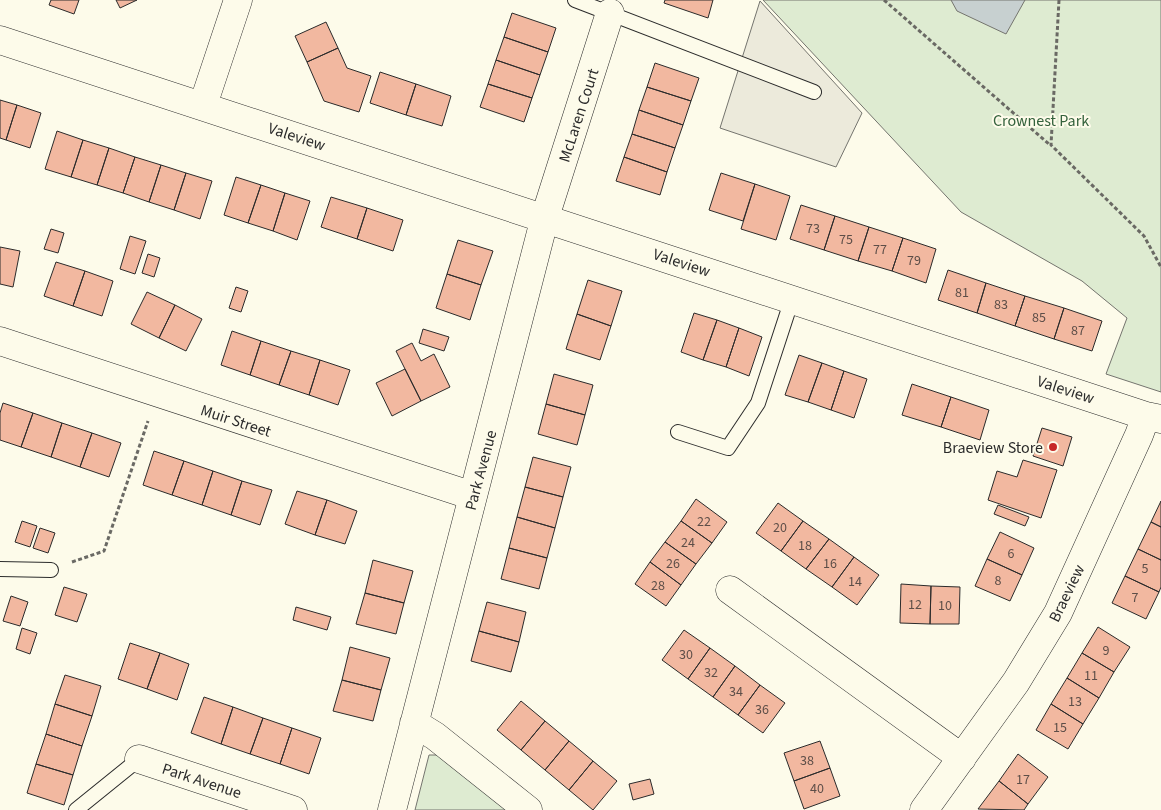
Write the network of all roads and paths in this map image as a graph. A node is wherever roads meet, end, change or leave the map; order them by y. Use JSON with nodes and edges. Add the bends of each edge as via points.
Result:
{"nodes":[{"id":1,"x":238,"y":0,"type":"edge"},
{"id":2,"x":574,"y":0,"type":"edge"},
{"id":3,"x":884,"y":0,"type":"edge"},
{"id":4,"x":1059,"y":0,"type":"edge"},
{"id":5,"x":610,"y":12,"type":"junction"},
{"id":6,"x":0,"y":40,"type":"edge"},
{"id":7,"x":814,"y":92,"type":"dead end"},
{"id":8,"x":203,"y":105,"type":"junction"},
{"id":9,"x":1051,"y":145,"type":"junction"},
{"id":10,"x":545,"y":218,"type":"junction"},
{"id":11,"x":1161,"y":267,"type":"edge"},
{"id":12,"x":792,"y":299,"type":"junction"},
{"id":13,"x":0,"y":341,"type":"edge"},
{"id":14,"x":157,"y":394,"type":"junction"},
{"id":15,"x":1153,"y":417,"type":"edge"},
{"id":16,"x":678,"y":432,"type":"dead end"},
{"id":17,"x":473,"y":496,"type":"junction"},
{"id":18,"x":0,"y":569,"type":"edge"},
{"id":19,"x":51,"y":570,"type":"joint"},
{"id":20,"x":730,"y":590,"type":"dead end"},
{"id":21,"x":414,"y":723,"type":"junction"},
{"id":22,"x":962,"y":758,"type":"junction"},
{"id":23,"x":139,"y":759,"type":"joint"},
{"id":24,"x":76,"y":810,"type":"edge"},
{"id":25,"x":293,"y":810,"type":"edge"},
{"id":26,"x":392,"y":810,"type":"edge"},
{"id":27,"x":528,"y":810,"type":"edge"},
{"id":28,"x":924,"y":810,"type":"edge"}],
"edges":[{"from":1,"to":8,"type":"street"},
{"from":2,"to":5,"type":"lane"},
{"from":3,"to":9,"type":"path"},
{"from":4,"to":9,"type":"path"},
{"from":5,"to":7,"type":"lane"},
{"from":5,"to":10,"type":"street","name":"McLaren Court"},
{"from":6,"to":8,"type":"street","name":"Valeview"},
{"from":8,"to":10,"type":"street","name":"Valeview"},
{"from":9,"to":11,"type":"path","via":[[1144,236]]},
{"from":10,"to":12,"type":"street","name":"Valeview"},
{"from":10,"to":17,"type":"street","name":"Park Avenue"},
{"from":12,"to":15,"type":"street","name":"Valeview"},
{"from":12,"to":16,"type":"lane","via":[[758,403],[728,448]]},
{"from":13,"to":14,"type":"street","name":"Muir Street"},
{"from":14,"to":17,"type":"street","name":"Muir Street"},
{"from":14,"to":19,"type":"path","via":[[104,550]]},
{"from":15,"to":22,"type":"street","name":"Braeview","via":[[1139,435],[1058,614],[1016,682]]},
{"from":17,"to":21,"type":"street","name":"Park Avenue"},
{"from":18,"to":19,"type":"lane"},
{"from":20,"to":22,"type":"street"},
{"from":21,"to":26,"type":"street","name":"Park Avenue"},
{"from":21,"to":27,"type":"street","via":[[436,736]]},
{"from":22,"to":28,"type":"street","name":"Braeview"},
{"from":23,"to":24,"type":"lane"},
{"from":23,"to":25,"type":"street","name":"Park Avenue"}]}
